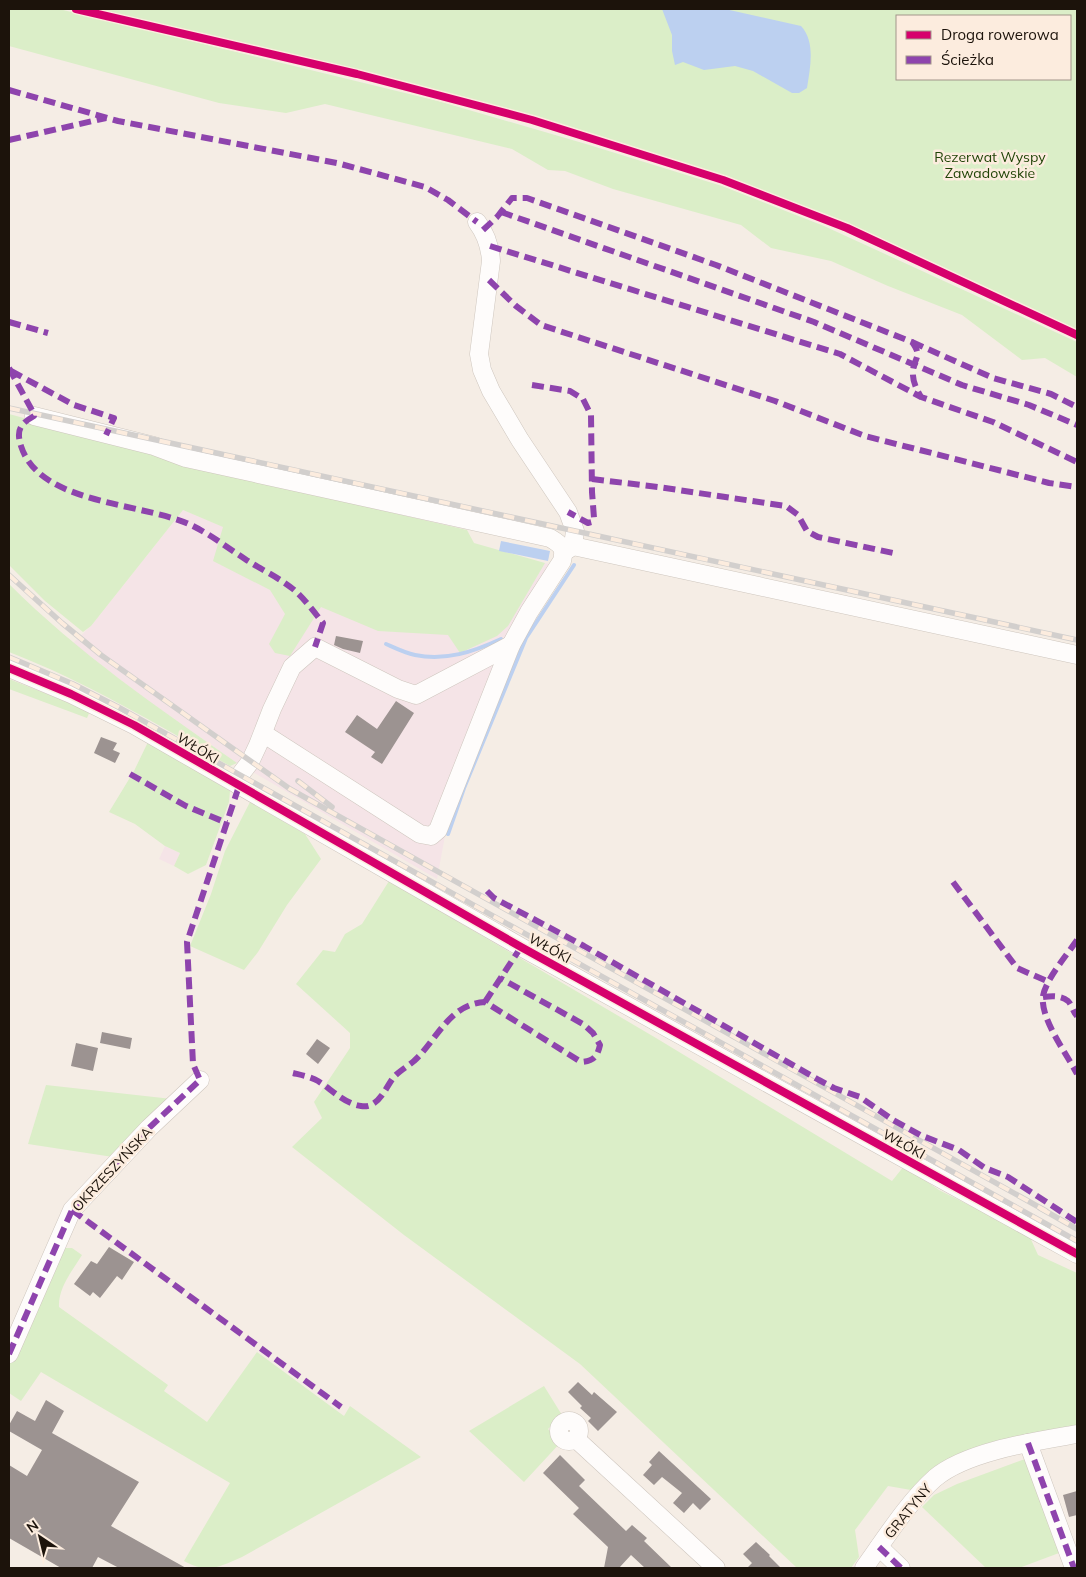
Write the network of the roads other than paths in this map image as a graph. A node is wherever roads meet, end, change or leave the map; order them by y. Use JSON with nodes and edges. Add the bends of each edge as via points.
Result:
{"nodes":[{"id":1,"x":477,"y":222,"type":"dead end"},
{"id":2,"x":34,"y":416,"type":"dead end"},
{"id":3,"x":568,"y":549,"type":"junction"},
{"id":4,"x":511,"y":645,"type":"junction"},
{"id":5,"x":1077,"y":655,"type":"edge"},
{"id":6,"x":9,"y":668,"type":"edge"},
{"id":7,"x":264,"y":734,"type":"junction"},
{"id":8,"x":239,"y":786,"type":"junction"},
{"id":9,"x":200,"y":1080,"type":"dead end"},
{"id":10,"x":1077,"y":1254,"type":"edge"},
{"id":11,"x":9,"y":1354,"type":"edge"},
{"id":12,"x":1077,"y":1434,"type":"edge"},
{"id":13,"x":576,"y":1439,"type":"dead end"},
{"id":14,"x":1028,"y":1443,"type":"junction"},
{"id":15,"x":879,"y":1547,"type":"junction"},
{"id":16,"x":716,"y":1568,"type":"edge"},
{"id":17,"x":864,"y":1568,"type":"edge"},
{"id":18,"x":901,"y":1568,"type":"edge"},
{"id":19,"x":1074,"y":1568,"type":"edge"}],
"edges":[{"from":1,"to":3,"type":"street","via":[[490,246],[491,261],[479,354],[482,370],[520,440],[568,512],[575,531]]},
{"from":2,"to":3,"type":"street","via":[[154,446],[186,458],[550,538]]},
{"from":3,"to":4,"type":"street"},
{"from":3,"to":5,"type":"street"},
{"from":4,"to":7,"type":"street","via":[[416,695],[315,647],[292,667]]},
{"from":4,"to":7,"type":"street","via":[[438,830],[431,836],[420,834]]},
{"from":6,"to":8,"type":"street","name":"WŁÓKI","via":[[85,700]]},
{"from":7,"to":8,"type":"street","via":[[240,775]]},
{"from":8,"to":10,"type":"street","name":"WŁÓKI","via":[[521,947]]},
{"from":9,"to":11,"type":"street","name":"OKRZESZYŃSKA","via":[[149,1128],[72,1210]]},
{"from":12,"to":14,"type":"street","name":"GRATYNY"},
{"from":13,"to":16,"type":"street"},
{"from":14,"to":15,"type":"street","name":"GRATYNY","via":[[983,1454],[936,1477]]},
{"from":14,"to":19,"type":"street"},
{"from":15,"to":17,"type":"street","name":"GRATYNY"},
{"from":15,"to":18,"type":"street"}]}
